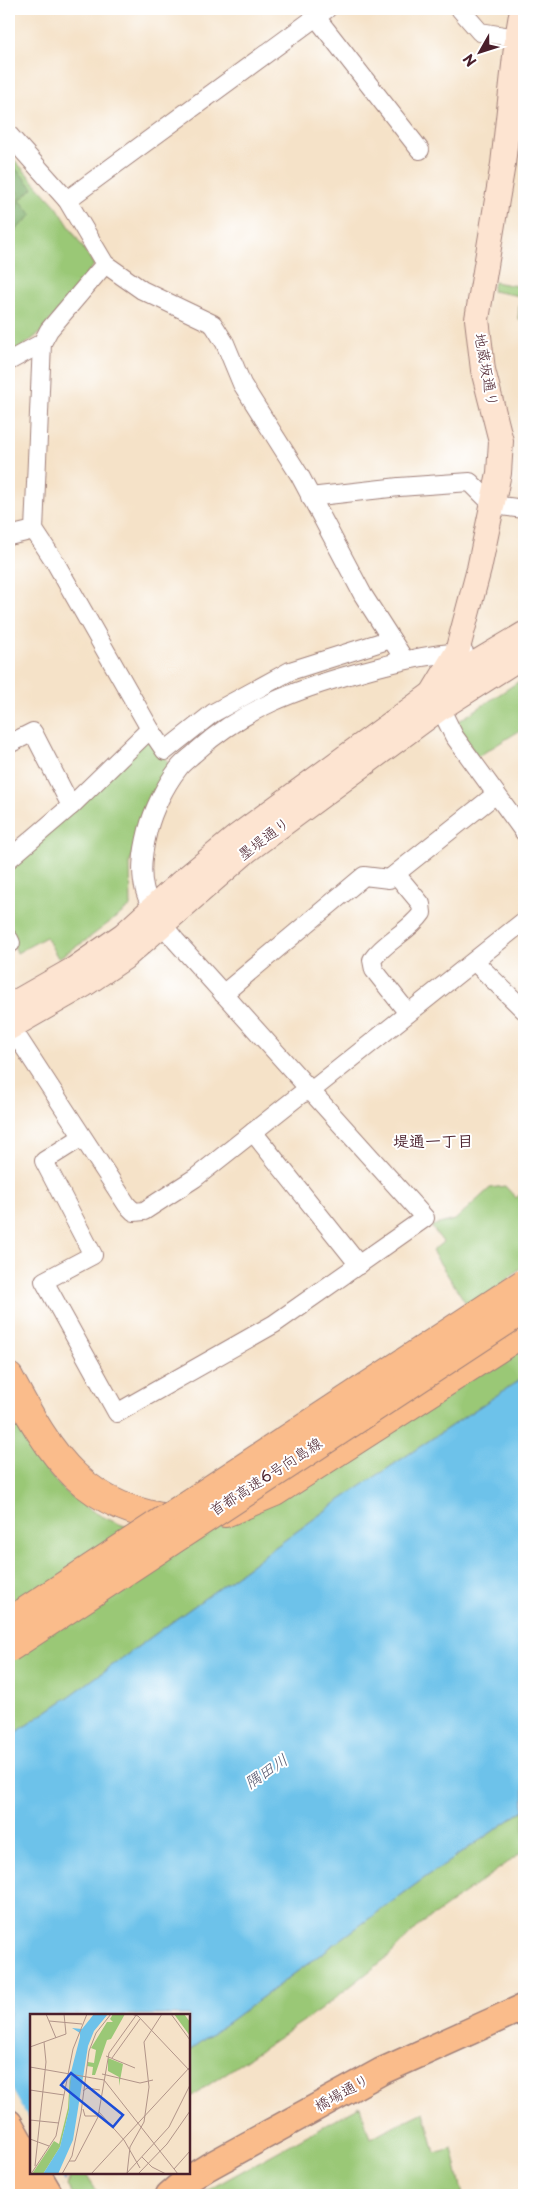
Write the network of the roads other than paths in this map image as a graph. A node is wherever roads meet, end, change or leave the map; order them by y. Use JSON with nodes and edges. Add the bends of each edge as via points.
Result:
{"nodes":[{"id":1,"x":460,"y":9,"type":"edge"},
{"id":2,"x":522,"y":9,"type":"edge"},
{"id":3,"x":322,"y":13,"type":"edge"},
{"id":4,"x":517,"y":38,"type":"junction"},
{"id":5,"x":519,"y":79,"type":"edge"},
{"id":6,"x":9,"y":135,"type":"edge"},
{"id":7,"x":420,"y":150,"type":"dead end"},
{"id":8,"x":67,"y":200,"type":"junction"},
{"id":9,"x":105,"y":264,"type":"junction"},
{"id":10,"x":42,"y":343,"type":"junction"},
{"id":11,"x":9,"y":361,"type":"edge"},
{"id":12,"x":310,"y":497,"type":"junction"},
{"id":13,"x":493,"y":505,"type":"junction"},
{"id":14,"x":524,"y":509,"type":"edge"},
{"id":15,"x":34,"y":530,"type":"junction"},
{"id":16,"x":9,"y":536,"type":"edge"},
{"id":17,"x":524,"y":634,"type":"edge"},
{"id":18,"x":391,"y":639,"type":"junction"},
{"id":19,"x":496,"y":650,"type":"junction"},
{"id":20,"x":457,"y":652,"type":"junction"},
{"id":21,"x":524,"y":655,"type":"edge"},
{"id":22,"x":404,"y":659,"type":"junction"},
{"id":23,"x":436,"y":701,"type":"junction"},
{"id":24,"x":150,"y":729,"type":"junction"},
{"id":25,"x":9,"y":744,"type":"edge"},
{"id":26,"x":496,"y":794,"type":"junction"},
{"id":27,"x":71,"y":806,"type":"junction"},
{"id":28,"x":524,"y":832,"type":"edge"},
{"id":29,"x":9,"y":859,"type":"edge"},
{"id":30,"x":396,"y":874,"type":"junction"},
{"id":31,"x":157,"y":917,"type":"junction"},
{"id":32,"x":524,"y":921,"type":"edge"},
{"id":33,"x":474,"y":962,"type":"junction"},
{"id":34,"x":223,"y":994,"type":"junction"},
{"id":35,"x":524,"y":1010,"type":"edge"},
{"id":36,"x":408,"y":1013,"type":"junction"},
{"id":37,"x":9,"y":1020,"type":"edge"},
{"id":38,"x":311,"y":1091,"type":"junction"},
{"id":39,"x":253,"y":1132,"type":"junction"},
{"id":40,"x":82,"y":1137,"type":"junction"},
{"id":41,"x":359,"y":1265,"type":"junction"},
{"id":42,"x":524,"y":1282,"type":"edge"},
{"id":43,"x":524,"y":1309,"type":"edge"},
{"id":44,"x":524,"y":1332,"type":"edge"},
{"id":45,"x":9,"y":1377,"type":"edge"},
{"id":46,"x":9,"y":1622,"type":"edge"},
{"id":47,"x":9,"y":1648,"type":"edge"},
{"id":48,"x":524,"y":2007,"type":"edge"},
{"id":49,"x":9,"y":2123,"type":"edge"},
{"id":50,"x":30,"y":2160,"type":"edge"},
{"id":51,"x":9,"y":2166,"type":"edge"},
{"id":52,"x":41,"y":2189,"type":"edge"},
{"id":53,"x":169,"y":2195,"type":"edge"}],
"edges":[{"from":1,"to":4,"type":"street","via":[[480,32]]},
{"from":2,"to":4,"type":"main road","name":"地蔵坂通り"},
{"from":3,"to":7,"type":"street"},
{"from":3,"to":8,"type":"street"},
{"from":4,"to":5,"type":"main road","name":"地蔵坂通り"},
{"from":5,"to":13,"type":"main road","name":"地蔵坂通り","via":[[477,319],[483,370],[501,440]]},
{"from":6,"to":8,"type":"street"},
{"from":8,"to":9,"type":"street"},
{"from":9,"to":10,"type":"street","via":[[49,330]]},
{"from":9,"to":12,"type":"street","via":[[142,290],[214,324],[242,384]]},
{"from":10,"to":11,"type":"street"},
{"from":10,"to":15,"type":"street"},
{"from":12,"to":13,"type":"street","via":[[400,486],[470,482]]},
{"from":12,"to":18,"type":"street","via":[[363,595]]},
{"from":13,"to":14,"type":"street"},
{"from":13,"to":20,"type":"main road","name":"地蔵坂通り"},
{"from":15,"to":16,"type":"street"},
{"from":15,"to":24,"type":"street"},
{"from":17,"to":19,"type":"main road","name":"墨堤通り"},
{"from":18,"to":22,"type":"street"},
{"from":18,"to":24,"type":"street","via":[[290,671],[213,712],[165,751]]},
{"from":19,"to":20,"type":"street"},
{"from":19,"to":23,"type":"main road","name":"墨堤通り"},
{"from":20,"to":22,"type":"street"},
{"from":20,"to":23,"type":"main road","name":"地蔵坂通り"},
{"from":21,"to":23,"type":"main road","name":"墨堤通り"},
{"from":22,"to":31,"type":"street","via":[[303,688],[266,704],[228,727],[178,768],[151,820],[145,842],[141,871],[143,886]]},
{"from":23,"to":26,"type":"street","via":[[454,736]]},
{"from":23,"to":31,"type":"main road","name":"墨堤通り","via":[[236,837]]},
{"from":24,"to":27,"type":"street"},
{"from":25,"to":27,"type":"street","via":[[33,732]]},
{"from":26,"to":28,"type":"street"},
{"from":26,"to":30,"type":"street"},
{"from":27,"to":29,"type":"street"},
{"from":30,"to":34,"type":"street","via":[[389,880],[364,876]]},
{"from":30,"to":36,"type":"street","via":[[421,904],[422,913],[372,960],[374,970]]},
{"from":31,"to":34,"type":"street"},
{"from":31,"to":37,"type":"main road","name":"墨堤通り","via":[[116,964]]},
{"from":32,"to":33,"type":"street"},
{"from":33,"to":35,"type":"street"},
{"from":33,"to":36,"type":"street"},
{"from":34,"to":38,"type":"street"},
{"from":36,"to":38,"type":"street"},
{"from":37,"to":40,"type":"street"},
{"from":38,"to":39,"type":"street","via":[[301,1094]]},
{"from":38,"to":41,"type":"street","via":[[425,1218]]},
{"from":39,"to":40,"type":"street","via":[[195,1178],[144,1211],[134,1212]]},
{"from":39,"to":41,"type":"street"},
{"from":40,"to":41,"type":"street","via":[[44,1161],[93,1255],[44,1281],[117,1413],[241,1345]]},
{"from":42,"to":46,"type":"highway","name":"首都高速6号向島線","bridge":true},
{"from":43,"to":47,"type":"highway","name":"首都高速6号向島線","bridge":true},
{"from":44,"to":45,"type":"highway","bridge":true,"via":[[274,1492],[231,1512],[186,1521],[134,1512],[109,1502],[88,1487],[70,1472],[35,1426]]},
{"from":48,"to":53,"type":"main road","name":"橋場通り","via":[[382,2071],[208,2167]]},
{"from":49,"to":50,"type":"main road"},
{"from":51,"to":52,"type":"main road"}]}
